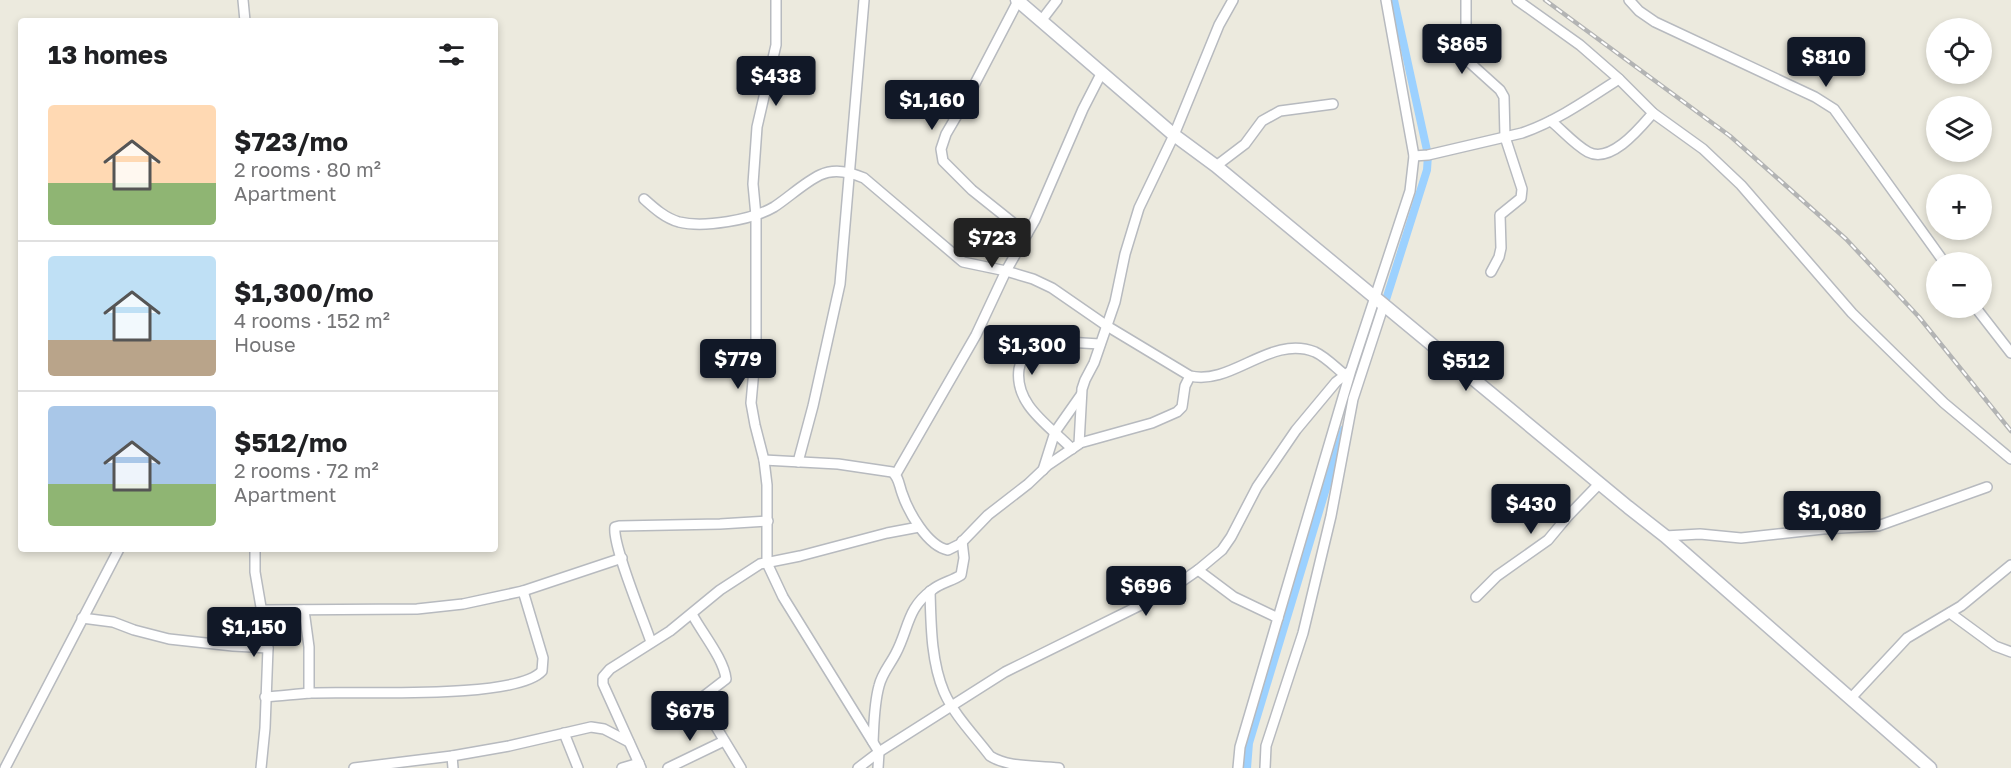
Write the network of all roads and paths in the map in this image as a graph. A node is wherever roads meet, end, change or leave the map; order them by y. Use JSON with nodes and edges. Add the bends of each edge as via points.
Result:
{"nodes":[{"id":1,"x":243,"y":0,"type":"edge"},
{"id":2,"x":776,"y":0,"type":"edge"},
{"id":3,"x":864,"y":0,"type":"edge"},
{"id":4,"x":1057,"y":0,"type":"edge"},
{"id":5,"x":1233,"y":0,"type":"edge"},
{"id":6,"x":1386,"y":0,"type":"edge"},
{"id":7,"x":1466,"y":0,"type":"edge"},
{"id":8,"x":1517,"y":0,"type":"edge"},
{"id":9,"x":1629,"y":0,"type":"edge"},
{"id":10,"x":1017,"y":1,"type":"edge"},
{"id":11,"x":245,"y":18,"type":"edge"},
{"id":12,"x":1041,"y":21,"type":"junction"},
{"id":13,"x":1102,"y":72,"type":"junction"},
{"id":14,"x":1619,"y":79,"type":"junction"},
{"id":15,"x":1333,"y":105,"type":"dead end"},
{"id":16,"x":1653,"y":113,"type":"junction"},
{"id":17,"x":1551,"y":121,"type":"junction"},
{"id":18,"x":1174,"y":135,"type":"junction"},
{"id":19,"x":1505,"y":137,"type":"junction"},
{"id":20,"x":1414,"y":156,"type":"junction"},
{"id":21,"x":1216,"y":166,"type":"junction"},
{"id":22,"x":848,"y":171,"type":"junction"},
{"id":23,"x":644,"y":199,"type":"dead end"},
{"id":24,"x":756,"y":216,"type":"junction"},
{"id":25,"x":1028,"y":234,"type":"junction"},
{"id":26,"x":1937,"y":252,"type":"edge"},
{"id":27,"x":1006,"y":271,"type":"junction"},
{"id":28,"x":1491,"y":272,"type":"dead end"},
{"id":29,"x":1379,"y":301,"type":"junction"},
{"id":30,"x":1984,"y":318,"type":"edge"},
{"id":31,"x":1107,"y":326,"type":"junction"},
{"id":32,"x":1101,"y":344,"type":"junction"},
{"id":33,"x":2011,"y":353,"type":"edge"},
{"id":34,"x":1348,"y":373,"type":"junction"},
{"id":35,"x":1190,"y":376,"type":"junction"},
{"id":36,"x":1082,"y":394,"type":"junction"},
{"id":37,"x":1055,"y":432,"type":"junction"},
{"id":38,"x":1076,"y":446,"type":"junction"},
{"id":39,"x":2011,"y":459,"type":"edge"},
{"id":40,"x":765,"y":460,"type":"junction"},
{"id":41,"x":798,"y":462,"type":"junction"},
{"id":42,"x":1043,"y":470,"type":"junction"},
{"id":43,"x":896,"y":474,"type":"junction"},
{"id":44,"x":1599,"y":484,"type":"junction"},
{"id":45,"x":1987,"y":487,"type":"dead end"},
{"id":46,"x":768,"y":521,"type":"junction"},
{"id":47,"x":919,"y":527,"type":"junction"},
{"id":48,"x":1665,"y":536,"type":"junction"},
{"id":49,"x":962,"y":542,"type":"junction"},
{"id":50,"x":117,"y":552,"type":"edge"},
{"id":51,"x":255,"y":552,"type":"edge"},
{"id":52,"x":622,"y":558,"type":"junction"},
{"id":53,"x":767,"y":563,"type":"junction"},
{"id":54,"x":2011,"y":564,"type":"edge"},
{"id":55,"x":1198,"y":570,"type":"junction"},
{"id":56,"x":523,"y":591,"type":"junction"},
{"id":57,"x":930,"y":591,"type":"junction"},
{"id":58,"x":1476,"y":597,"type":"dead end"},
{"id":59,"x":262,"y":610,"type":"junction"},
{"id":60,"x":304,"y":610,"type":"junction"},
{"id":61,"x":1950,"y":613,"type":"junction"},
{"id":62,"x":692,"y":614,"type":"junction"},
{"id":63,"x":82,"y":618,"type":"junction"},
{"id":64,"x":1278,"y":618,"type":"junction"},
{"id":65,"x":651,"y":642,"type":"junction"},
{"id":66,"x":268,"y":648,"type":"junction"},
{"id":67,"x":2011,"y":652,"type":"edge"},
{"id":68,"x":309,"y":693,"type":"junction"},
{"id":69,"x":265,"y":697,"type":"junction"},
{"id":70,"x":1851,"y":698,"type":"junction"},
{"id":71,"x":951,"y":705,"type":"junction"},
{"id":72,"x":564,"y":733,"type":"junction"},
{"id":73,"x":724,"y":741,"type":"junction"},
{"id":74,"x":629,"y":742,"type":"junction"},
{"id":75,"x":873,"y":742,"type":"junction"},
{"id":76,"x":879,"y":752,"type":"junction"},
{"id":77,"x":452,"y":756,"type":"junction"},
{"id":78,"x":408,"y":764,"type":"edge"},
{"id":79,"x":640,"y":765,"type":"edge"},
{"id":80,"x":5,"y":768,"type":"edge"},
{"id":81,"x":261,"y":768,"type":"edge"},
{"id":82,"x":354,"y":768,"type":"edge"},
{"id":83,"x":453,"y":768,"type":"edge"},
{"id":84,"x":578,"y":768,"type":"edge"},
{"id":85,"x":622,"y":768,"type":"edge"},
{"id":86,"x":668,"y":768,"type":"edge"},
{"id":87,"x":741,"y":768,"type":"edge"},
{"id":88,"x":858,"y":768,"type":"edge"},
{"id":89,"x":878,"y":768,"type":"edge"},
{"id":90,"x":1059,"y":768,"type":"edge"},
{"id":91,"x":1238,"y":768,"type":"edge"},
{"id":92,"x":1265,"y":768,"type":"edge"},
{"id":93,"x":1930,"y":768,"type":"edge"}],
"edges":[{"from":1,"to":11,"type":"street"},
{"from":2,"to":24,"type":"street","via":[[776,45],[755,147]]},
{"from":3,"to":22,"type":"street"},
{"from":4,"to":12,"type":"street"},
{"from":5,"to":18,"type":"street"},
{"from":6,"to":20,"type":"street"},
{"from":7,"to":19,"type":"street","via":[[1469,62],[1504,97]]},
{"from":8,"to":14,"type":"street"},
{"from":9,"to":26,"type":"street","via":[[1655,22],[1834,109]]},
{"from":10,"to":12,"type":"street"},
{"from":10,"to":25,"type":"street","via":[[942,142],[941,155],[972,190]]},
{"from":12,"to":13,"type":"street"},
{"from":13,"to":18,"type":"street"},
{"from":13,"to":25,"type":"street"},
{"from":14,"to":16,"type":"street"},
{"from":14,"to":17,"type":"street"},
{"from":15,"to":21,"type":"street","via":[[1280,111],[1262,121],[1245,144]]},
{"from":16,"to":17,"type":"street","via":[[1635,134],[1605,153],[1589,152]]},
{"from":16,"to":39,"type":"street","via":[[1703,149],[1741,185],[1852,313],[1944,402]]},
{"from":17,"to":19,"type":"street"},
{"from":18,"to":21,"type":"street"},
{"from":18,"to":31,"type":"street","via":[[1139,208]]},
{"from":19,"to":20,"type":"street"},
{"from":19,"to":28,"type":"street","via":[[1522,194],[1500,215],[1502,248]]},
{"from":20,"to":29,"type":"street","via":[[1410,191]]},
{"from":21,"to":29,"type":"street"},
{"from":22,"to":24,"type":"street","via":[[820,175]]},
{"from":22,"to":27,"type":"street","via":[[864,178],[963,262]]},
{"from":22,"to":41,"type":"street","via":[[840,285]]},
{"from":23,"to":24,"type":"street","via":[[679,222]]},
{"from":24,"to":40,"type":"street","via":[[756,337],[751,403]]},
{"from":25,"to":27,"type":"street"},
{"from":27,"to":31,"type":"street","via":[[1052,288]]},
{"from":27,"to":43,"type":"street","via":[[976,335]]},
{"from":29,"to":34,"type":"street"},
{"from":29,"to":44,"type":"street"},
{"from":29,"to":92,"type":"street","via":[[1353,399],[1303,633],[1266,746]]},
{"from":30,"to":33,"type":"street"},
{"from":31,"to":32,"type":"street"},
{"from":31,"to":35,"type":"street"},
{"from":32,"to":36,"type":"street"},
{"from":32,"to":37,"type":"street","via":[[1044,337],[1031,345],[1021,360],[1018,375],[1022,397]]},
{"from":34,"to":35,"type":"street","via":[[1316,353],[1296,348],[1279,350],[1220,374]]},
{"from":34,"to":55,"type":"street","via":[[1296,430],[1257,487],[1222,550]]},
{"from":34,"to":64,"type":"street"},
{"from":35,"to":38,"type":"street","via":[[1182,407],[1177,412]]},
{"from":36,"to":37,"type":"street"},
{"from":36,"to":38,"type":"street"},
{"from":37,"to":38,"type":"street"},
{"from":37,"to":42,"type":"street"},
{"from":38,"to":42,"type":"street"},
{"from":40,"to":41,"type":"street"},
{"from":40,"to":46,"type":"street"},
{"from":41,"to":43,"type":"street","via":[[884,469]]},
{"from":42,"to":49,"type":"street"},
{"from":43,"to":47,"type":"street"},
{"from":44,"to":48,"type":"street"},
{"from":44,"to":58,"type":"street","via":[[1548,540],[1497,576]]},
{"from":45,"to":48,"type":"street","via":[[1878,526],[1741,537]]},
{"from":46,"to":52,"type":"street","via":[[616,526]]},
{"from":46,"to":53,"type":"street"},
{"from":47,"to":49,"type":"street","via":[[943,549]]},
{"from":47,"to":53,"type":"street"},
{"from":48,"to":70,"type":"street"},
{"from":49,"to":57,"type":"street","via":[[961,575]]},
{"from":50,"to":63,"type":"street"},
{"from":51,"to":59,"type":"street"},
{"from":52,"to":56,"type":"street"},
{"from":52,"to":65,"type":"street"},
{"from":53,"to":62,"type":"street","via":[[720,590]]},
{"from":53,"to":75,"type":"street","via":[[783,597]]},
{"from":54,"to":61,"type":"street"},
{"from":55,"to":64,"type":"street","via":[[1234,597]]},
{"from":55,"to":71,"type":"street","via":[[1165,593],[1005,672]]},
{"from":56,"to":60,"type":"street","via":[[440,607]]},
{"from":56,"to":68,"type":"street","via":[[543,658],[538,675],[468,691]]},
{"from":57,"to":71,"type":"street","via":[[932,642]]},
{"from":57,"to":75,"type":"street","via":[[911,612],[895,656],[883,672]]},
{"from":59,"to":60,"type":"street"},
{"from":59,"to":66,"type":"street"},
{"from":60,"to":68,"type":"street"},
{"from":61,"to":67,"type":"street","via":[[1995,646]]},
{"from":61,"to":70,"type":"street","via":[[1907,638]]},
{"from":62,"to":65,"type":"street"},
{"from":62,"to":73,"type":"street","via":[[726,672],[724,682],[701,702]]},
{"from":63,"to":66,"type":"street","via":[[113,622],[169,639]]},
{"from":63,"to":80,"type":"street"},
{"from":64,"to":91,"type":"street","via":[[1240,747]]},
{"from":65,"to":74,"type":"street","via":[[603,677],[606,693]]},
{"from":66,"to":69,"type":"street"},
{"from":68,"to":69,"type":"street"},
{"from":69,"to":81,"type":"street"},
{"from":70,"to":93,"type":"street"},
{"from":71,"to":76,"type":"street"},
{"from":71,"to":90,"type":"street","via":[[997,762]]},
{"from":72,"to":74,"type":"street","via":[[598,727]]},
{"from":72,"to":77,"type":"street"},
{"from":72,"to":84,"type":"street"},
{"from":73,"to":86,"type":"street"},
{"from":73,"to":87,"type":"street"},
{"from":74,"to":79,"type":"street"},
{"from":75,"to":76,"type":"street"},
{"from":76,"to":88,"type":"street"},
{"from":76,"to":89,"type":"street"},
{"from":77,"to":78,"type":"street"},
{"from":77,"to":83,"type":"street"},
{"from":78,"to":82,"type":"street"},
{"from":79,"to":85,"type":"street"}]}
